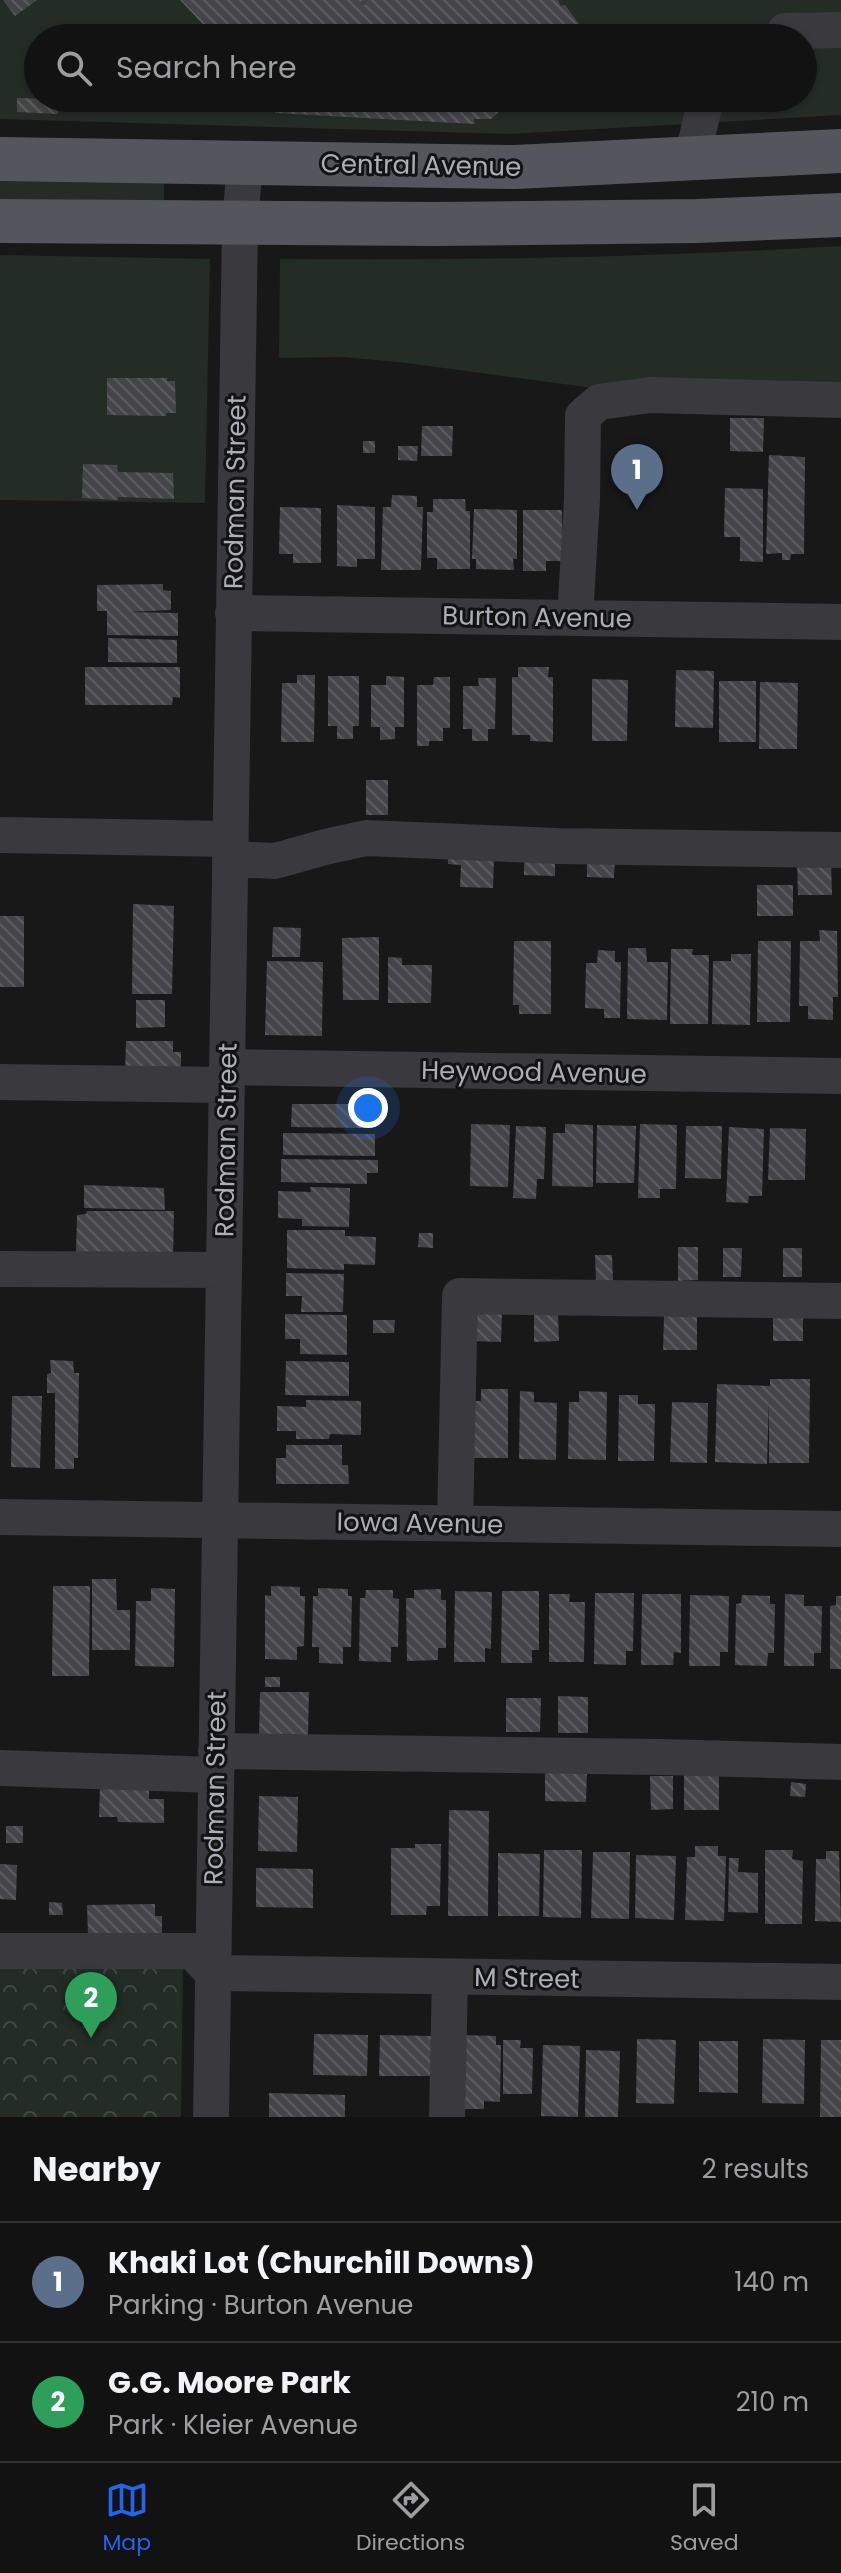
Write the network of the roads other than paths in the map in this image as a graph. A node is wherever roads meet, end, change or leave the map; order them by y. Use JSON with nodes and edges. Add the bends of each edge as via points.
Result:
{"nodes":[{"id":1,"x":817,"y":30,"type":"edge"},
{"id":2,"x":841,"y":30,"type":"edge"},
{"id":3,"x":703,"y":112,"type":"edge"},
{"id":4,"x":841,"y":151,"type":"edge"},
{"id":5,"x":0,"y":159,"type":"edge"},
{"id":6,"x":692,"y":159,"type":"junction"},
{"id":7,"x":245,"y":163,"type":"junction"},
{"id":8,"x":841,"y":215,"type":"edge"},
{"id":9,"x":0,"y":221,"type":"edge"},
{"id":10,"x":240,"y":223,"type":"junction"},
{"id":11,"x":841,"y":400,"type":"edge"},
{"id":12,"x":233,"y":613,"type":"junction"},
{"id":13,"x":575,"y":618,"type":"junction"},
{"id":14,"x":841,"y":622,"type":"edge"},
{"id":15,"x":0,"y":835,"type":"edge"},
{"id":16,"x":230,"y":849,"type":"junction"},
{"id":17,"x":841,"y":850,"type":"edge"},
{"id":18,"x":226,"y":1076,"type":"junction"},
{"id":19,"x":841,"y":1076,"type":"edge"},
{"id":20,"x":0,"y":1082,"type":"edge"},
{"id":21,"x":0,"y":1269,"type":"edge"},
{"id":22,"x":224,"y":1270,"type":"junction"},
{"id":23,"x":841,"y":1301,"type":"edge"},
{"id":24,"x":0,"y":1517,"type":"edge"},
{"id":25,"x":219,"y":1520,"type":"junction"},
{"id":26,"x":455,"y":1523,"type":"junction"},
{"id":27,"x":841,"y":1529,"type":"edge"},
{"id":28,"x":841,"y":1762,"type":"edge"},
{"id":29,"x":216,"y":1763,"type":"junction"},
{"id":30,"x":0,"y":1768,"type":"edge"},
{"id":31,"x":0,"y":1951,"type":"edge"},
{"id":32,"x":213,"y":1973,"type":"junction"},
{"id":33,"x":450,"y":1977,"type":"junction"},
{"id":34,"x":841,"y":1982,"type":"edge"},
{"id":35,"x":211,"y":2117,"type":"edge"},
{"id":36,"x":447,"y":2117,"type":"edge"}],
"edges":[{"from":1,"to":2,"type":"street"},
{"from":3,"to":6,"type":"street"},
{"from":4,"to":6,"type":"main road","name":"Central Avenue"},
{"from":5,"to":7,"type":"main road","name":"Central Avenue"},
{"from":6,"to":7,"type":"main road","name":"Central Avenue","via":[[515,167]]},
{"from":7,"to":10,"type":"street","name":"Rodman Street"},
{"from":8,"to":10,"type":"main road","via":[[697,221]]},
{"from":9,"to":10,"type":"main road"},
{"from":10,"to":12,"type":"street","name":"Rodman Street"},
{"from":11,"to":13,"type":"street","via":[[650,395],[599,402],[583,416]]},
{"from":12,"to":13,"type":"street","name":"Burton Avenue"},
{"from":12,"to":16,"type":"street","name":"Rodman Street"},
{"from":13,"to":14,"type":"street","name":"Burton Avenue"},
{"from":15,"to":16,"type":"street"},
{"from":16,"to":17,"type":"street","via":[[275,861],[366,838]]},
{"from":16,"to":18,"type":"street","name":"Rodman Street"},
{"from":18,"to":19,"type":"street","name":"Heywood Avenue"},
{"from":18,"to":20,"type":"street","name":"Heywood Avenue"},
{"from":18,"to":22,"type":"street","name":"Rodman Street"},
{"from":21,"to":22,"type":"street"},
{"from":22,"to":25,"type":"street","name":"Rodman Street"},
{"from":23,"to":26,"type":"street","via":[[460,1296]]},
{"from":24,"to":25,"type":"street","name":"Iowa Avenue"},
{"from":25,"to":26,"type":"street","name":"Iowa Avenue"},
{"from":25,"to":29,"type":"street","name":"Rodman Street"},
{"from":26,"to":27,"type":"street","name":"Iowa Avenue"},
{"from":28,"to":29,"type":"street","via":[[598,1756]]},
{"from":29,"to":30,"type":"street"},
{"from":29,"to":32,"type":"street","name":"Rodman Street"},
{"from":31,"to":32,"type":"street","via":[[192,1951]]},
{"from":32,"to":33,"type":"street","name":"M Street"},
{"from":32,"to":35,"type":"street","name":"Rodman Street"},
{"from":33,"to":34,"type":"street","name":"M Street"},
{"from":33,"to":36,"type":"street"}]}
